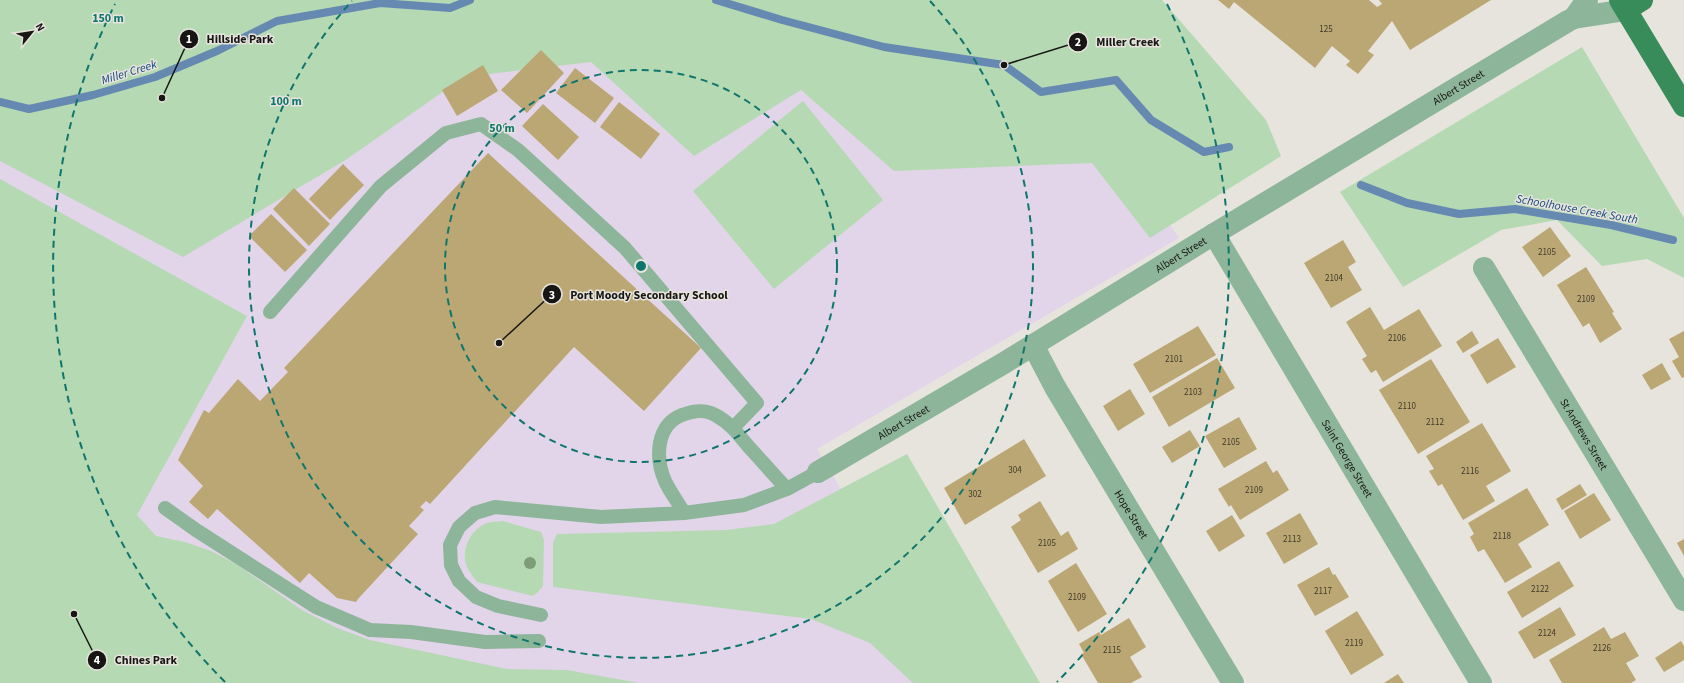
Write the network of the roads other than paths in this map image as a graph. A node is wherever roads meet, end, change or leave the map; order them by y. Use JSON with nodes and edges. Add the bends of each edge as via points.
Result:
{"nodes":[{"id":1,"x":1588,"y":0,"type":"edge"},
{"id":2,"x":1630,"y":3,"type":"edge"},
{"id":3,"x":1574,"y":18,"type":"junction"},
{"id":4,"x":1684,"y":106,"type":"edge"},
{"id":5,"x":1214,"y":234,"type":"junction"},
{"id":6,"x":1484,"y":268,"type":"dead end"},
{"id":7,"x":270,"y":312,"type":"dead end"},
{"id":8,"x":1033,"y":345,"type":"junction"},
{"id":9,"x":733,"y":428,"type":"junction"},
{"id":10,"x":818,"y":472,"type":"joint"},
{"id":11,"x":787,"y":489,"type":"junction"},
{"id":12,"x":165,"y":508,"type":"dead end"},
{"id":13,"x":684,"y":513,"type":"junction"},
{"id":14,"x":1684,"y":600,"type":"edge"},
{"id":15,"x":541,"y":615,"type":"dead end"},
{"id":16,"x":539,"y":642,"type":"dead end"},
{"id":17,"x":1233,"y":683,"type":"edge"},
{"id":18,"x":1481,"y":683,"type":"edge"}],
"edges":[{"from":1,"to":3,"type":"street","name":"Albert Street"},
{"from":2,"to":3,"type":"street","name":"Albert Street"},
{"from":2,"to":4,"type":"main road"},
{"from":3,"to":5,"type":"street","name":"Albert Street"},
{"from":5,"to":8,"type":"street","name":"Albert Street"},
{"from":5,"to":18,"type":"street","name":"Saint George Street"},
{"from":6,"to":14,"type":"street","name":"St Andrews Street"},
{"from":7,"to":9,"type":"lane","via":[[381,186],[446,133],[481,124],[518,150],[625,248],[757,404]]},
{"from":8,"to":10,"type":"street","name":"Albert Street"},
{"from":8,"to":17,"type":"street","name":"Hope Street","via":[[1055,387]]},
{"from":9,"to":11,"type":"lane"},
{"from":9,"to":13,"type":"lane","via":[[707,411],[678,416],[668,425],[662,436],[660,465]]},
{"from":10,"to":11,"type":"lane","name":"Albert Street"},
{"from":11,"to":13,"type":"lane","name":"Albert Street","via":[[744,505]]},
{"from":12,"to":16,"type":"lane","via":[[316,607],[370,630],[411,632],[485,642]]},
{"from":13,"to":15,"type":"lane","name":"Albert Street","via":[[601,517],[495,507],[475,513],[459,527],[450,545],[451,565],[459,581],[476,597],[498,606]]}]}
